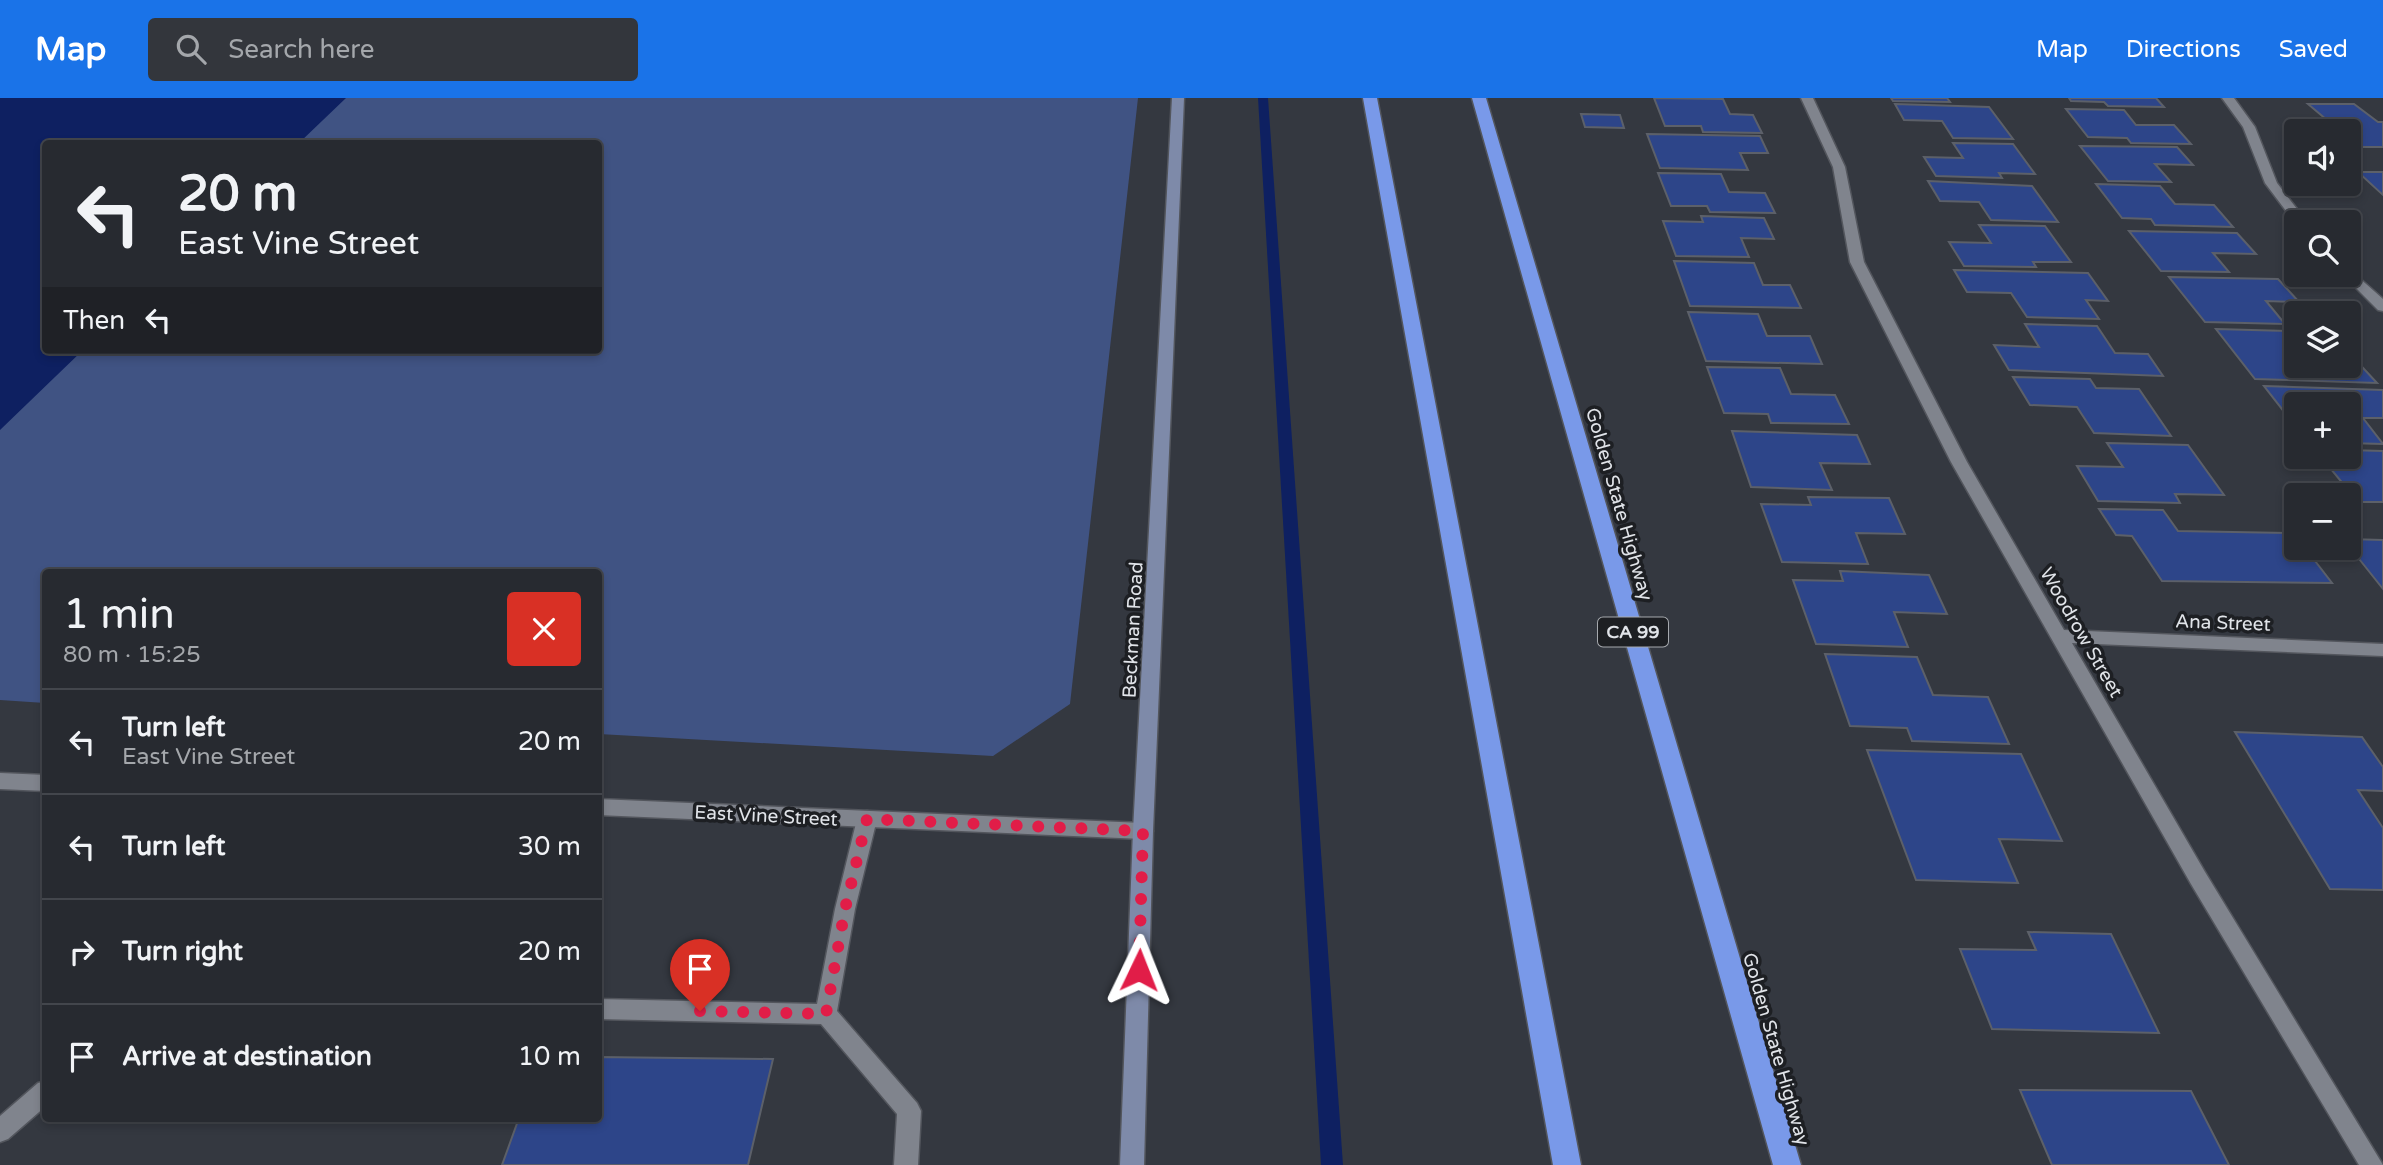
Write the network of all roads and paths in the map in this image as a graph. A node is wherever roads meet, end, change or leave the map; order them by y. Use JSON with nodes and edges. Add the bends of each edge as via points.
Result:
{"nodes":[{"id":1,"x":1178,"y":98,"type":"edge"},
{"id":2,"x":1370,"y":98,"type":"edge"},
{"id":3,"x":1479,"y":98,"type":"edge"},
{"id":4,"x":1807,"y":98,"type":"edge"},
{"id":5,"x":2228,"y":98,"type":"edge"},
{"id":6,"x":2292,"y":210,"type":"edge"},
{"id":7,"x":2361,"y":285,"type":"edge"},
{"id":8,"x":2383,"y":307,"type":"edge"},
{"id":9,"x":2061,"y":636,"type":"junction"},
{"id":10,"x":2383,"y":650,"type":"edge"},
{"id":11,"x":0,"y":781,"type":"edge"},
{"id":12,"x":42,"y":783,"type":"edge"},
{"id":13,"x":602,"y":807,"type":"edge"},
{"id":14,"x":867,"y":819,"type":"junction"},
{"id":15,"x":1143,"y":831,"type":"junction"},
{"id":16,"x":602,"y":1009,"type":"edge"},
{"id":17,"x":826,"y":1014,"type":"junction"},
{"id":18,"x":42,"y":1094,"type":"edge"},
{"id":19,"x":0,"y":1131,"type":"edge"},
{"id":20,"x":906,"y":1165,"type":"edge"},
{"id":21,"x":1132,"y":1165,"type":"edge"},
{"id":22,"x":1567,"y":1165,"type":"edge"},
{"id":23,"x":1787,"y":1165,"type":"edge"},
{"id":24,"x":2372,"y":1165,"type":"edge"}],
"edges":[{"from":1,"to":15,"type":"street","name":"Beckman Road"},
{"from":2,"to":22,"type":"highway"},
{"from":3,"to":23,"type":"highway","name":"Golden State Highway","number":"CA 99"},
{"from":4,"to":9,"type":"street","name":"Woodrow Street","via":[[1839,167],[1857,262],[1959,462]]},
{"from":5,"to":6,"type":"street","via":[[2254,133],[2268,177]]},
{"from":7,"to":8,"type":"street"},
{"from":9,"to":10,"type":"street","name":"Ana Street"},
{"from":9,"to":24,"type":"street","name":"Woodrow Street","via":[[2198,878]]},
{"from":11,"to":12,"type":"street"},
{"from":13,"to":14,"type":"street","name":"East Vine Street"},
{"from":14,"to":15,"type":"street","name":"East Vine Street"},
{"from":14,"to":17,"type":"street"},
{"from":15,"to":21,"type":"street","name":"Beckman Road"},
{"from":16,"to":17,"type":"street"},
{"from":17,"to":20,"type":"street","via":[[909,1111]]},
{"from":18,"to":19,"type":"street"}]}
